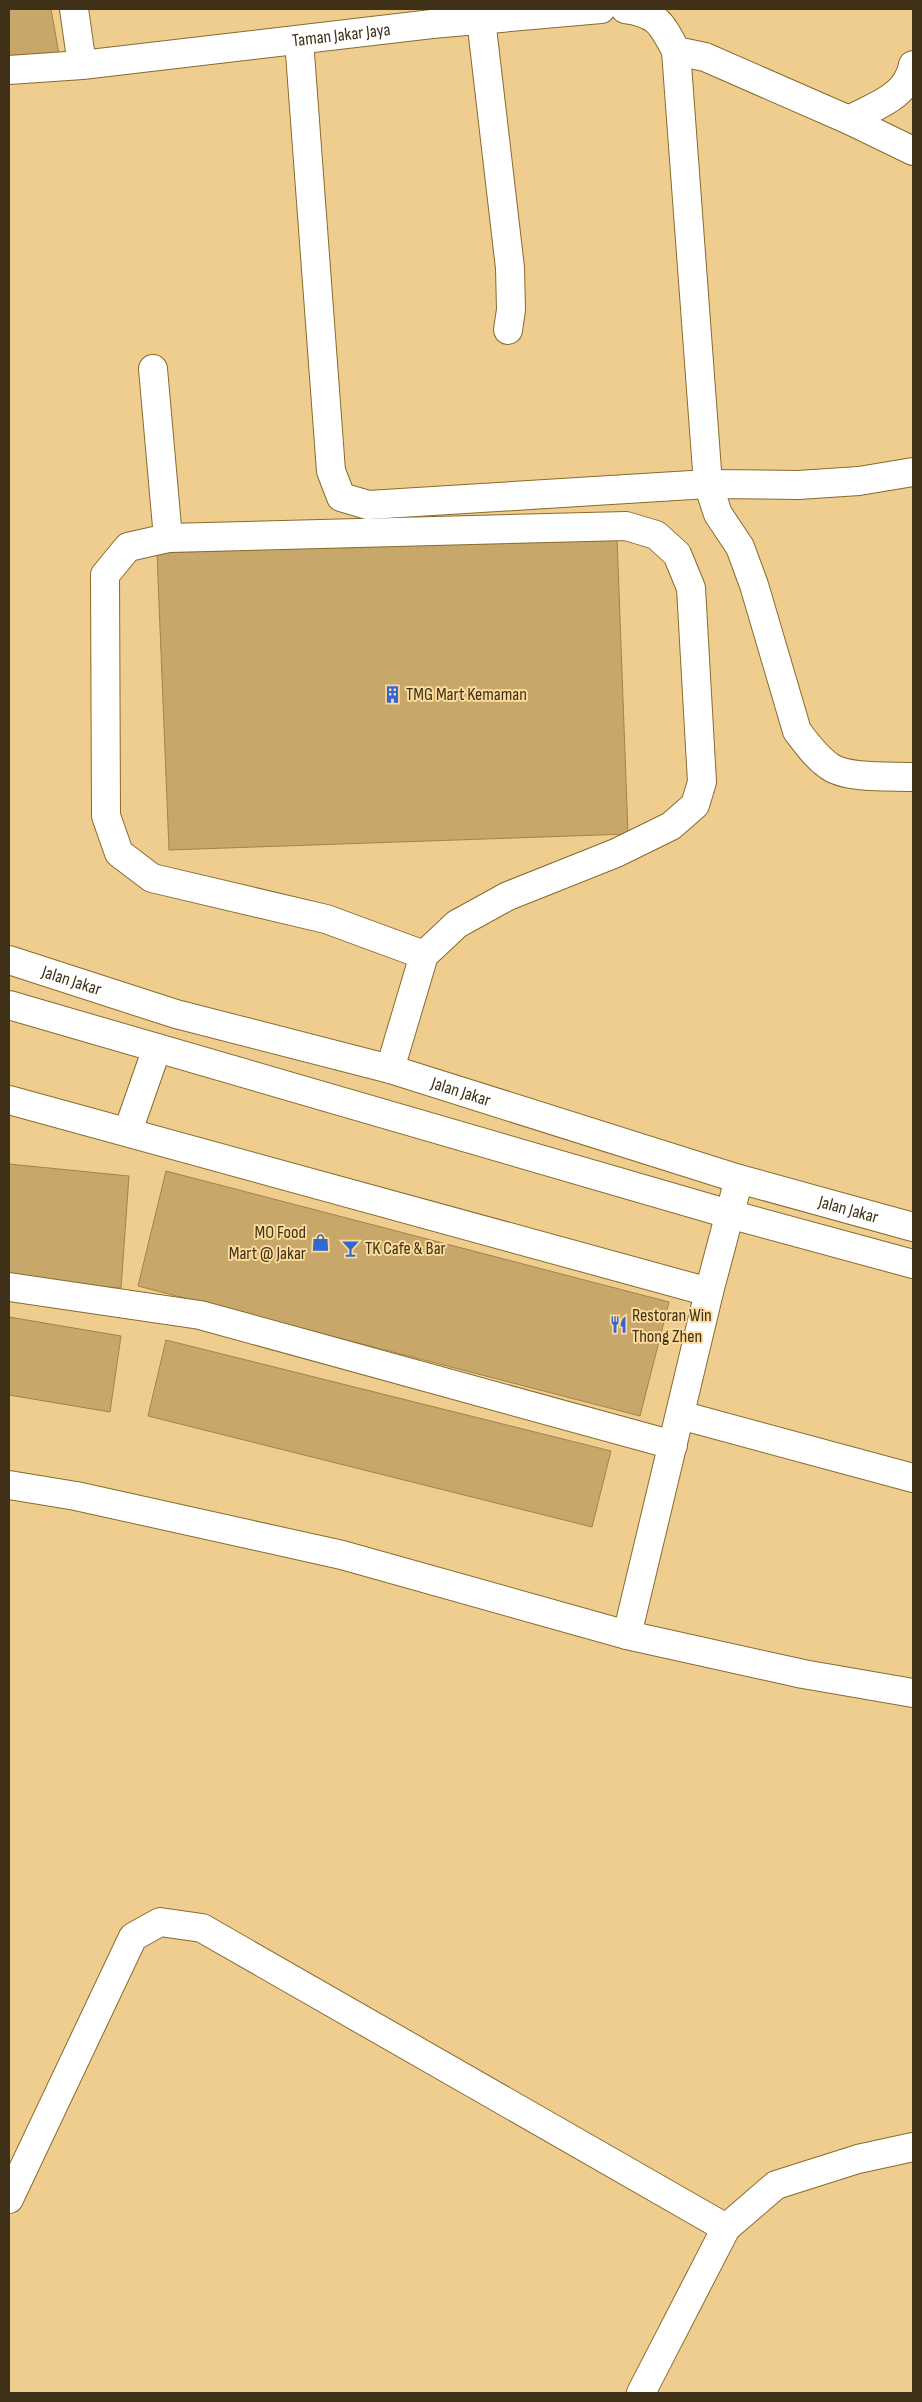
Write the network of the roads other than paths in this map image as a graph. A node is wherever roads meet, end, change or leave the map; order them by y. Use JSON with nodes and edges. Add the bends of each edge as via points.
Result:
{"nodes":[{"id":1,"x":74,"y":9,"type":"edge"},
{"id":2,"x":601,"y":9,"type":"edge"},
{"id":3,"x":626,"y":9,"type":"edge"},
{"id":4,"x":432,"y":16,"type":"edge"},
{"id":5,"x":481,"y":19,"type":"junction"},
{"id":6,"x":299,"y":40,"type":"junction"},
{"id":7,"x":676,"y":51,"type":"junction"},
{"id":8,"x":82,"y":65,"type":"junction"},
{"id":9,"x":913,"y":65,"type":"edge"},
{"id":10,"x":9,"y":70,"type":"edge"},
{"id":11,"x":849,"y":120,"type":"junction"},
{"id":12,"x":913,"y":151,"type":"edge"},
{"id":13,"x":508,"y":330,"type":"dead end"},
{"id":14,"x":152,"y":369,"type":"dead end"},
{"id":15,"x":913,"y":472,"type":"edge"},
{"id":16,"x":708,"y":484,"type":"junction"},
{"id":17,"x":168,"y":538,"type":"junction"},
{"id":18,"x":913,"y":777,"type":"edge"},
{"id":19,"x":424,"y":956,"type":"junction"},
{"id":20,"x":9,"y":960,"type":"edge"},
{"id":21,"x":9,"y":1005,"type":"edge"},
{"id":22,"x":157,"y":1048,"type":"junction"},
{"id":23,"x":390,"y":1069,"type":"junction"},
{"id":24,"x":9,"y":1100,"type":"edge"},
{"id":25,"x":128,"y":1131,"type":"junction"},
{"id":26,"x":739,"y":1179,"type":"junction"},
{"id":27,"x":730,"y":1214,"type":"junction"},
{"id":28,"x":913,"y":1227,"type":"edge"},
{"id":29,"x":913,"y":1264,"type":"edge"},
{"id":30,"x":9,"y":1287,"type":"edge"},
{"id":31,"x":709,"y":1292,"type":"junction"},
{"id":32,"x":680,"y":1415,"type":"junction"},
{"id":33,"x":673,"y":1444,"type":"junction"},
{"id":34,"x":913,"y":1478,"type":"edge"},
{"id":35,"x":9,"y":1485,"type":"edge"},
{"id":36,"x":627,"y":1635,"type":"junction"},
{"id":37,"x":913,"y":1693,"type":"edge"},
{"id":38,"x":913,"y":2147,"type":"edge"},
{"id":39,"x":9,"y":2199,"type":"edge"},
{"id":40,"x":726,"y":2228,"type":"junction"},
{"id":41,"x":641,"y":2393,"type":"edge"}],
"edges":[{"from":1,"to":8,"type":"street"},
{"from":2,"to":5,"type":"street","name":"Taman Jakar Jaya"},
{"from":3,"to":7,"type":"street","via":[[645,11],[663,27]]},
{"from":4,"to":5,"type":"street","name":"Taman Jakar Jaya"},
{"from":4,"to":6,"type":"street","name":"Taman Jakar Jaya"},
{"from":5,"to":13,"type":"street","via":[[510,268]]},
{"from":6,"to":8,"type":"street","name":"Taman Jakar Jaya"},
{"from":6,"to":16,"type":"street","via":[[331,471],[341,498],[368,505]]},
{"from":7,"to":11,"type":"street","via":[[705,57]]},
{"from":7,"to":16,"type":"street"},
{"from":8,"to":10,"type":"street","name":"Taman Jakar Jaya"},
{"from":9,"to":11,"type":"street","via":[[911,76],[895,97]]},
{"from":11,"to":12,"type":"street"},
{"from":14,"to":17,"type":"street"},
{"from":15,"to":16,"type":"street","via":[[859,482]]},
{"from":16,"to":18,"type":"street","via":[[718,514],[740,547],[749,570],[797,731],[830,767],[858,776]]},
{"from":17,"to":19,"type":"street","via":[[128,547],[105,576],[106,816],[119,853],[152,878],[326,919]]},
{"from":17,"to":19,"type":"street","via":[[626,526],[656,535],[677,554],[691,588],[702,782],[695,805],[663,830],[508,896],[458,924]]},
{"from":19,"to":23,"type":"street"},
{"from":20,"to":23,"type":"street","name":"Jalan Jakar","via":[[176,1014]]},
{"from":21,"to":22,"type":"street","name":"Jalan Jakar"},
{"from":22,"to":25,"type":"street"},
{"from":22,"to":27,"type":"street","name":"Jalan Jakar"},
{"from":23,"to":26,"type":"street","name":"Jalan Jakar"},
{"from":24,"to":25,"type":"street"},
{"from":25,"to":31,"type":"street"},
{"from":26,"to":27,"type":"street"},
{"from":26,"to":28,"type":"street","name":"Jalan Jakar"},
{"from":27,"to":29,"type":"street","name":"Jalan Jakar"},
{"from":27,"to":31,"type":"street"},
{"from":30,"to":33,"type":"street","via":[[200,1315]]},
{"from":31,"to":32,"type":"street"},
{"from":32,"to":33,"type":"street"},
{"from":32,"to":34,"type":"street"},
{"from":33,"to":36,"type":"street"},
{"from":35,"to":36,"type":"street","via":[[76,1496],[342,1555]]},
{"from":36,"to":37,"type":"street","via":[[803,1674]]},
{"from":38,"to":40,"type":"street","via":[[858,2159],[776,2186]]},
{"from":39,"to":40,"type":"street","via":[[133,1937],[160,1922],[202,1928]]},
{"from":40,"to":41,"type":"street"}]}
